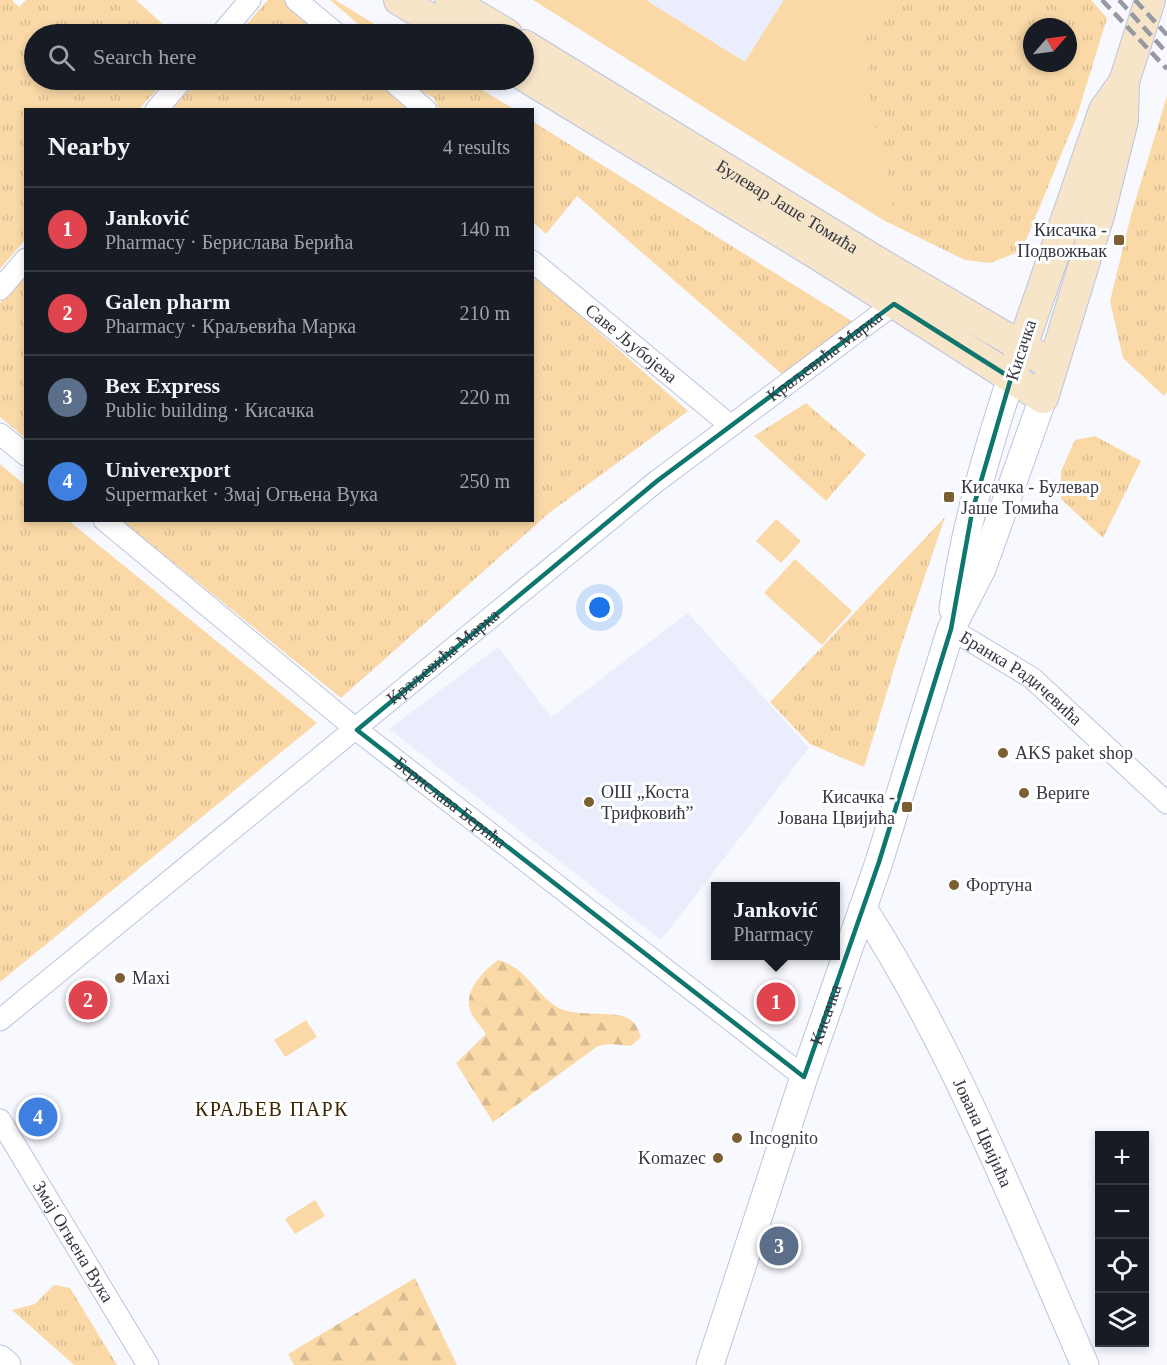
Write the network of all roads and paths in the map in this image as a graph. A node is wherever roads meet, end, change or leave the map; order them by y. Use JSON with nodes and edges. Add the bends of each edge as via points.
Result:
{"nodes":[{"id":1,"x":250,"y":0,"type":"edge"},
{"id":2,"x":296,"y":0,"type":"edge"},
{"id":3,"x":399,"y":0,"type":"edge"},
{"id":4,"x":450,"y":0,"type":"edge"},
{"id":5,"x":1150,"y":0,"type":"edge"},
{"id":6,"x":230,"y":24,"type":"edge"},
{"id":7,"x":325,"y":24,"type":"edge"},
{"id":8,"x":439,"y":24,"type":"edge"},
{"id":9,"x":490,"y":24,"type":"edge"},
{"id":10,"x":534,"y":51,"type":"edge"},
{"id":11,"x":534,"y":81,"type":"edge"},
{"id":12,"x":1124,"y":82,"type":"junction"},
{"id":13,"x":173,"y":90,"type":"edge"},
{"id":14,"x":403,"y":90,"type":"edge"},
{"id":15,"x":158,"y":108,"type":"edge"},
{"id":16,"x":424,"y":108,"type":"edge"},
{"id":17,"x":24,"y":261,"type":"edge"},
{"id":18,"x":534,"y":263,"type":"edge"},
{"id":19,"x":0,"y":289,"type":"edge"},
{"id":20,"x":894,"y":304,"type":"junction"},
{"id":21,"x":1022,"y":346,"type":"junction"},
{"id":22,"x":1053,"y":365,"type":"junction"},
{"id":23,"x":1011,"y":378,"type":"junction"},
{"id":24,"x":1043,"y":398,"type":"junction"},
{"id":25,"x":731,"y":426,"type":"junction"},
{"id":26,"x":0,"y":434,"type":"edge"},
{"id":27,"x":24,"y":453,"type":"edge"},
{"id":28,"x":106,"y":522,"type":"edge"},
{"id":29,"x":951,"y":629,"type":"junction"},
{"id":30,"x":357,"y":730,"type":"junction"},
{"id":31,"x":1167,"y":803,"type":"edge"},
{"id":32,"x":863,"y":908,"type":"junction"},
{"id":33,"x":0,"y":1020,"type":"edge"},
{"id":34,"x":804,"y":1077,"type":"junction"},
{"id":35,"x":0,"y":1120,"type":"edge"},
{"id":36,"x":0,"y":1359,"type":"edge"},
{"id":37,"x":7,"y":1365,"type":"edge"},
{"id":38,"x":147,"y":1365,"type":"edge"},
{"id":39,"x":710,"y":1365,"type":"edge"},
{"id":40,"x":1085,"y":1365,"type":"edge"}],
"edges":[{"from":1,"to":6,"type":"street"},
{"from":2,"to":7,"type":"street"},
{"from":3,"to":8,"type":"main road"},
{"from":4,"to":9,"type":"main road"},
{"from":5,"to":12,"type":"main road","name":"Кисачка"},
{"from":10,"to":21,"type":"main road","name":"Булевар Јаше Томића"},
{"from":11,"to":20,"type":"main road","name":"Булевар Јаше Томића"},
{"from":12,"to":21,"type":"main road","name":"Кисачка","via":[[1104,110]]},
{"from":12,"to":22,"type":"main road","name":"Кисачка","via":[[1123,120],[1100,212]]},
{"from":13,"to":15,"type":"street"},
{"from":14,"to":16,"type":"street"},
{"from":17,"to":19,"type":"street"},
{"from":18,"to":25,"type":"street","name":"Саве Љубојева"},
{"from":20,"to":23,"type":"main road","name":"Булевар Јаше Томића"},
{"from":20,"to":25,"type":"street","name":"Краљевића Марка"},
{"from":21,"to":22,"type":"main road","name":"Булевар Јаше Томића"},
{"from":21,"to":23,"type":"main road","name":"Кисачка"},
{"from":22,"to":24,"type":"main road","name":"Кисачка"},
{"from":23,"to":24,"type":"main road","name":"Булевар Јаше Томића"},
{"from":23,"to":29,"type":"street","name":"Кисачка","via":[[972,512]]},
{"from":24,"to":29,"type":"street","name":"Кисачка","via":[[982,569]]},
{"from":25,"to":30,"type":"street","name":"Краљевића Марка","via":[[657,481]]},
{"from":26,"to":27,"type":"street"},
{"from":28,"to":30,"type":"street","name":"Берислава Берића"},
{"from":29,"to":31,"type":"street","name":"Бранка Радичевића","via":[[1032,678]]},
{"from":29,"to":32,"type":"street","name":"Кисачка"},
{"from":30,"to":33,"type":"street","name":"Краљевића Марка"},
{"from":30,"to":34,"type":"street","name":"Берислава Берића"},
{"from":32,"to":34,"type":"street","name":"Кисачка"},
{"from":32,"to":40,"type":"street","name":"Јована Цвијића","via":[[895,957],[940,1042]]},
{"from":34,"to":39,"type":"street","name":"Кисачка"},
{"from":35,"to":38,"type":"street","name":"Змај Огњена Вука"},
{"from":36,"to":37,"type":"street"}]}
